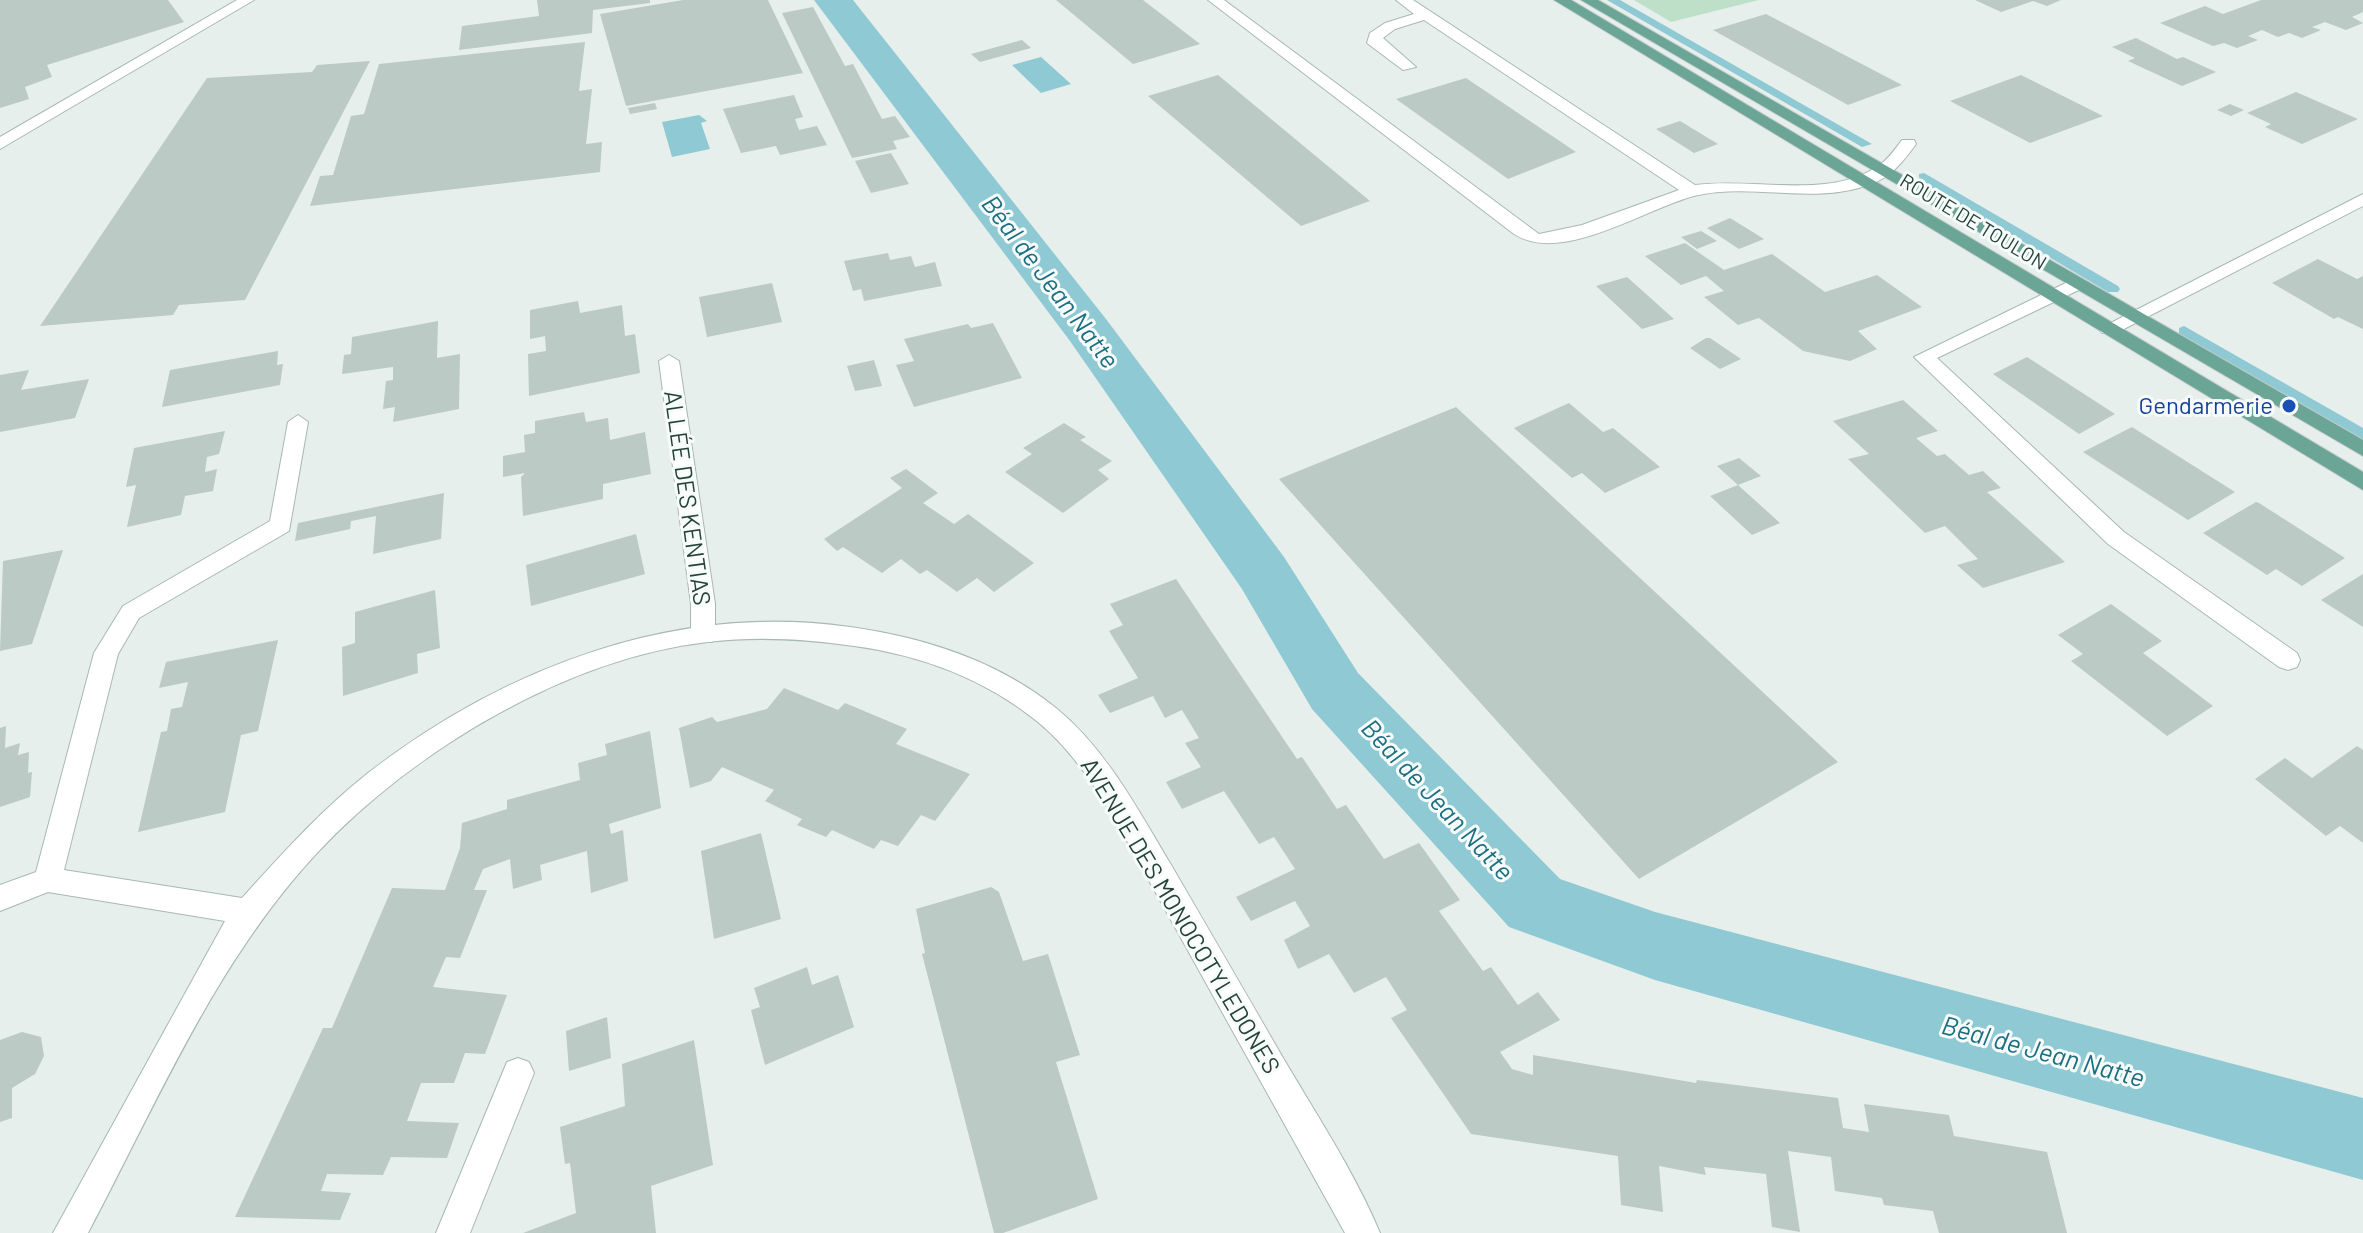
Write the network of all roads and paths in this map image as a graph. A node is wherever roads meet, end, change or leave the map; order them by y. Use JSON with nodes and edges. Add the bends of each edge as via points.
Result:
{"nodes":[{"id":1,"x":247,"y":0,"type":"edge"},
{"id":2,"x":1215,"y":0,"type":"edge"},
{"id":3,"x":1403,"y":0,"type":"edge"},
{"id":4,"x":1561,"y":0,"type":"edge"},
{"id":5,"x":1588,"y":0,"type":"edge"},
{"id":6,"x":1426,"y":15,"type":"junction"},
{"id":7,"x":1408,"y":67,"type":"dead end"},
{"id":8,"x":0,"y":144,"type":"edge"},
{"id":9,"x":1908,"y":144,"type":"dead end"},
{"id":10,"x":1883,"y":171,"type":"junction"},
{"id":11,"x":1862,"y":181,"type":"junction"},
{"id":12,"x":1692,"y":191,"type":"junction"},
{"id":13,"x":2363,"y":199,"type":"edge"},
{"id":14,"x":2078,"y":283,"type":"junction"},
{"id":15,"x":2054,"y":296,"type":"junction"},
{"id":16,"x":2135,"y":317,"type":"junction"},
{"id":17,"x":2109,"y":329,"type":"junction"},
{"id":18,"x":669,"y":361,"type":"dead end"},
{"id":19,"x":298,"y":422,"type":"dead end"},
{"id":20,"x":2363,"y":449,"type":"edge"},
{"id":21,"x":2363,"y":482,"type":"edge"},
{"id":22,"x":703,"y":635,"type":"junction"},
{"id":23,"x":2288,"y":660,"type":"dead end"},
{"id":24,"x":48,"y":880,"type":"junction"},
{"id":25,"x":0,"y":898,"type":"edge"},
{"id":26,"x":248,"y":912,"type":"junction"},
{"id":27,"x":518,"y":1073,"type":"dead end"},
{"id":28,"x":70,"y":1233,"type":"edge"},
{"id":29,"x":453,"y":1233,"type":"edge"},
{"id":30,"x":1363,"y":1233,"type":"edge"}],
"edges":[{"from":1,"to":8,"type":"street"},
{"from":2,"to":12,"type":"street","via":[[1538,240]]},
{"from":3,"to":6,"type":"street"},
{"from":4,"to":11,"type":"main road","name":"ROUTE DE TOULON"},
{"from":5,"to":10,"type":"main road","name":"ROUTE DE TOULON"},
{"from":6,"to":7,"type":"street","via":[[1375,36],[1375,43]]},
{"from":6,"to":12,"type":"street"},
{"from":9,"to":10,"type":"street"},
{"from":10,"to":11,"type":"street"},
{"from":10,"to":14,"type":"main road","name":"ROUTE DE TOULON"},
{"from":11,"to":12,"type":"street","via":[[1827,191],[1729,185]]},
{"from":11,"to":15,"type":"main road","name":"ROUTE DE TOULON"},
{"from":13,"to":16,"type":"street"},
{"from":14,"to":15,"type":"street"},
{"from":14,"to":16,"type":"main road","name":"ROUTE DE TOULON"},
{"from":15,"to":17,"type":"main road","name":"ROUTE DE TOULON"},
{"from":15,"to":23,"type":"street","via":[[1924,357],[2116,538]]},
{"from":16,"to":17,"type":"street"},
{"from":16,"to":20,"type":"main road","name":"ROUTE DE TOULON"},
{"from":17,"to":21,"type":"main road","name":"ROUTE DE TOULON"},
{"from":18,"to":22,"type":"street","name":"ALLÉE DES KENTIAS"},
{"from":19,"to":24,"type":"street","via":[[281,525],[131,612],[106,653]]},
{"from":22,"to":26,"type":"street","name":"AVENUE DES MONOCOTYLEDONES","via":[[642,646],[566,670],[435,738],[315,838]]},
{"from":22,"to":30,"type":"street","name":"AVENUE DES MONOCOTYLEDONES","via":[[813,629],[872,637],[934,653],[995,681],[1048,716],[1095,764]]},
{"from":24,"to":25,"type":"street"},
{"from":24,"to":26,"type":"street"},
{"from":26,"to":28,"type":"street","name":"AVENUE DES MONOCOTYLEDONES"},
{"from":27,"to":29,"type":"street"}]}
